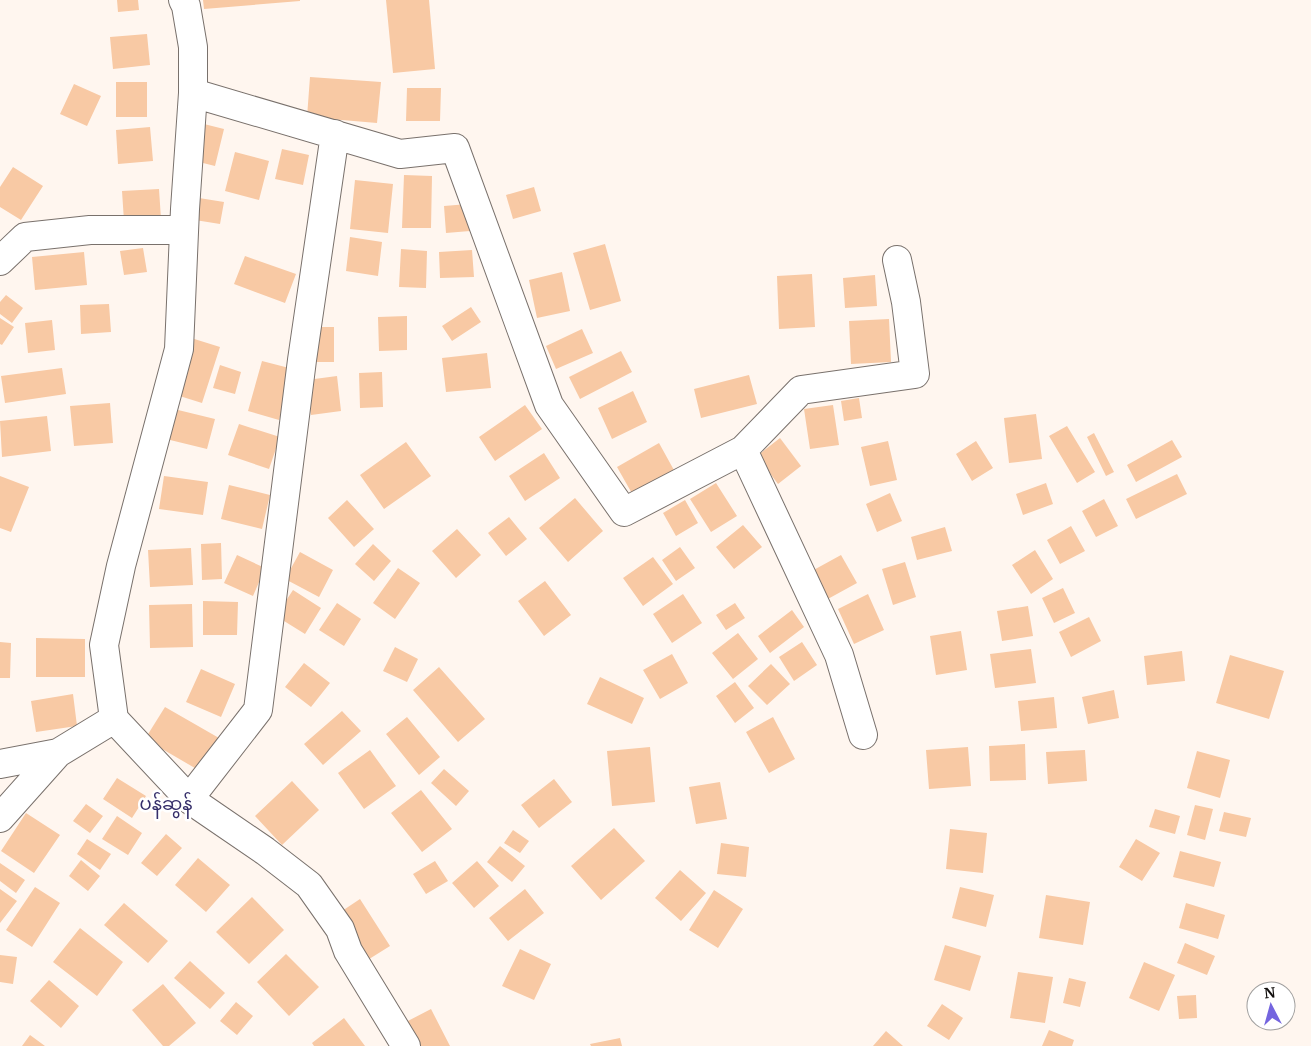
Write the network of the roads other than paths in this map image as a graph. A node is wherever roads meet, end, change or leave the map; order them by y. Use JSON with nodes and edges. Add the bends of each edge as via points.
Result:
{"nodes":[{"id":1,"x":183,"y":0,"type":"edge"},
{"id":2,"x":193,"y":93,"type":"junction"},
{"id":3,"x":334,"y":134,"type":"junction"},
{"id":4,"x":184,"y":230,"type":"junction"},
{"id":5,"x":897,"y":260,"type":"dead end"},
{"id":6,"x":0,"y":261,"type":"edge"},
{"id":7,"x":743,"y":450,"type":"junction"},
{"id":8,"x":114,"y":718,"type":"junction"},
{"id":9,"x":863,"y":735,"type":"dead end"},
{"id":10,"x":58,"y":753,"type":"junction"},
{"id":11,"x":0,"y":764,"type":"edge"},
{"id":12,"x":189,"y":798,"type":"junction"},
{"id":13,"x":0,"y":818,"type":"edge"},
{"id":14,"x":406,"y":1046,"type":"edge"}],
"edges":[{"from":1,"to":2,"type":"street","via":[[193,47]]},
{"from":2,"to":3,"type":"street"},
{"from":2,"to":4,"type":"street"},
{"from":3,"to":7,"type":"street","via":[[400,154],[455,148],[549,405],[624,512]]},
{"from":3,"to":12,"type":"street","via":[[258,710]]},
{"from":4,"to":6,"type":"street","via":[[90,230],[25,237]]},
{"from":4,"to":8,"type":"street","via":[[179,349],[121,566],[104,645]]},
{"from":5,"to":7,"type":"street","via":[[915,374],[801,390]]},
{"from":7,"to":9,"type":"street","via":[[840,655]]},
{"from":8,"to":10,"type":"street"},
{"from":8,"to":12,"type":"street"},
{"from":10,"to":11,"type":"street"},
{"from":10,"to":13,"type":"street"},
{"from":12,"to":14,"type":"street","via":[[309,885],[340,929],[348,951]]}]}
